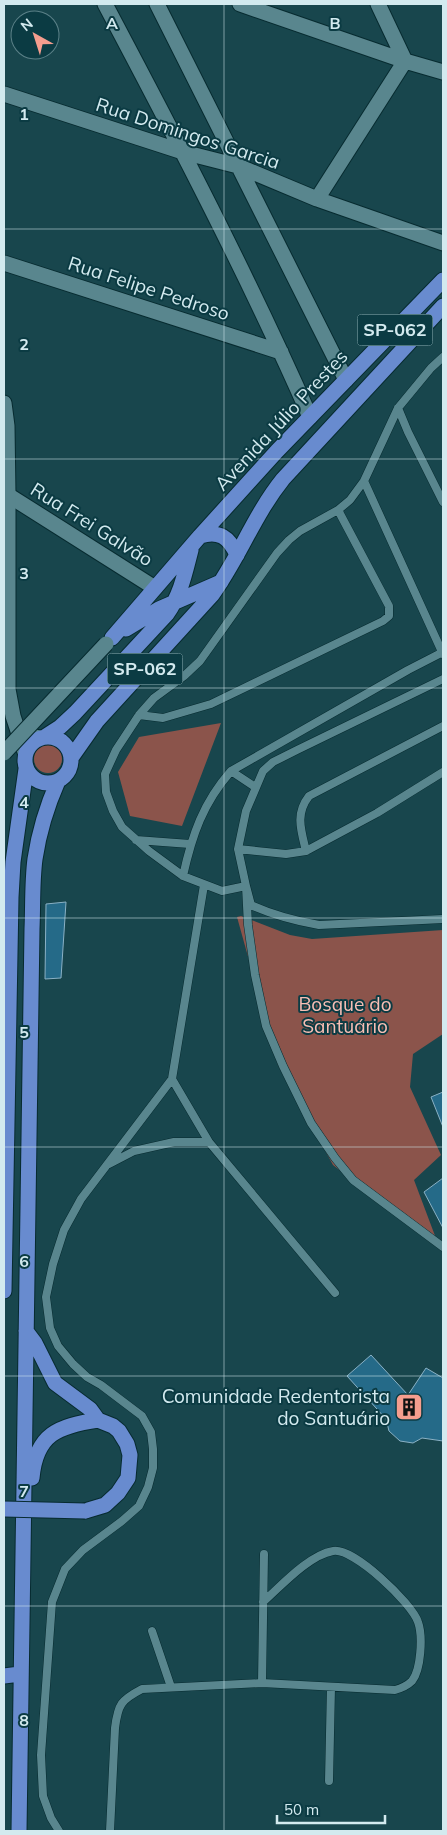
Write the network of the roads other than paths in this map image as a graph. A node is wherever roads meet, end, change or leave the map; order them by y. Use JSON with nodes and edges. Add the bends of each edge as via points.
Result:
{"nodes":[{"id":1,"x":105,"y":4,"type":"edge"},
{"id":2,"x":157,"y":4,"type":"edge"},
{"id":3,"x":240,"y":4,"type":"edge"},
{"id":4,"x":378,"y":4,"type":"edge"},
{"id":5,"x":405,"y":61,"type":"junction"},
{"id":6,"x":443,"y":72,"type":"edge"},
{"id":7,"x":4,"y":94,"type":"edge"},
{"id":8,"x":183,"y":152,"type":"junction"},
{"id":9,"x":238,"y":166,"type":"junction"},
{"id":10,"x":318,"y":198,"type":"junction"},
{"id":11,"x":443,"y":243,"type":"edge"},
{"id":12,"x":4,"y":263,"type":"edge"},
{"id":13,"x":443,"y":280,"type":"edge"},
{"id":14,"x":443,"y":306,"type":"edge"},
{"id":15,"x":281,"y":352,"type":"junction"},
{"id":16,"x":443,"y":357,"type":"edge"},
{"id":17,"x":350,"y":376,"type":"junction"},
{"id":18,"x":369,"y":387,"type":"junction"},
{"id":19,"x":4,"y":403,"type":"edge"},
{"id":20,"x":398,"y":408,"type":"junction"},
{"id":21,"x":310,"y":417,"type":"junction"},
{"id":22,"x":364,"y":481,"type":"junction"},
{"id":23,"x":8,"y":495,"type":"junction"},
{"id":24,"x":443,"y":502,"type":"edge"},
{"id":25,"x":338,"y":510,"type":"junction"},
{"id":26,"x":196,"y":541,"type":"junction"},
{"id":27,"x":236,"y":555,"type":"junction"},
{"id":28,"x":222,"y":582,"type":"junction"},
{"id":29,"x":155,"y":588,"type":"junction"},
{"id":30,"x":176,"y":602,"type":"junction"},
{"id":31,"x":109,"y":641,"type":"junction"},
{"id":32,"x":443,"y":653,"type":"edge"},
{"id":33,"x":443,"y":679,"type":"edge"},
{"id":34,"x":139,"y":715,"type":"junction"},
{"id":35,"x":443,"y":726,"type":"edge"},
{"id":36,"x":18,"y":728,"type":"junction"},
{"id":37,"x":42,"y":737,"type":"junction"},
{"id":38,"x":4,"y":752,"type":"edge"},
{"id":39,"x":25,"y":752,"type":"junction"},
{"id":40,"x":71,"y":758,"type":"junction"},
{"id":41,"x":26,"y":769,"type":"junction"},
{"id":42,"x":231,"y":771,"type":"junction"},
{"id":43,"x":443,"y":772,"type":"edge"},
{"id":44,"x":58,"y":781,"type":"junction"},
{"id":45,"x":255,"y":787,"type":"junction"},
{"id":46,"x":136,"y":840,"type":"junction"},
{"id":47,"x":190,"y":844,"type":"junction"},
{"id":48,"x":238,"y":849,"type":"junction"},
{"id":49,"x":306,"y":851,"type":"junction"},
{"id":50,"x":183,"y":876,"type":"junction"},
{"id":51,"x":204,"y":885,"type":"junction"},
{"id":52,"x":246,"y":886,"type":"junction"},
{"id":53,"x":443,"y":919,"type":"edge"},
{"id":54,"x":172,"y":1079,"type":"junction"},
{"id":55,"x":6,"y":1084,"type":"edge"},
{"id":56,"x":209,"y":1142,"type":"junction"},
{"id":57,"x":105,"y":1166,"type":"junction"},
{"id":58,"x":443,"y":1247,"type":"edge"},
{"id":59,"x":4,"y":1291,"type":"edge"},
{"id":60,"x":335,"y":1293,"type":"dead end"},
{"id":61,"x":26,"y":1331,"type":"junction"},
{"id":62,"x":98,"y":1420,"type":"junction"},
{"id":63,"x":23,"y":1502,"type":"junction"},
{"id":64,"x":4,"y":1509,"type":"edge"},
{"id":65,"x":264,"y":1554,"type":"dead end"},
{"id":66,"x":263,"y":1602,"type":"junction"},
{"id":67,"x":152,"y":1631,"type":"dead end"},
{"id":68,"x":20,"y":1674,"type":"junction"},
{"id":69,"x":4,"y":1676,"type":"edge"},
{"id":70,"x":262,"y":1683,"type":"junction"},
{"id":71,"x":331,"y":1686,"type":"junction"},
{"id":72,"x":171,"y":1687,"type":"junction"},
{"id":73,"x":329,"y":1781,"type":"dead end"},
{"id":74,"x":19,"y":1831,"type":"edge"},
{"id":75,"x":59,"y":1831,"type":"edge"},
{"id":76,"x":110,"y":1831,"type":"edge"}],
"edges":[{"from":1,"to":8,"type":"street"},
{"from":2,"to":9,"type":"street"},
{"from":3,"to":5,"type":"street"},
{"from":4,"to":5,"type":"street"},
{"from":5,"to":6,"type":"street"},
{"from":5,"to":10,"type":"street"},
{"from":7,"to":8,"type":"street","name":"Rua Domingos Garcia"},
{"from":8,"to":9,"type":"street","name":"Rua Domingos Garcia"},
{"from":8,"to":15,"type":"street"},
{"from":9,"to":10,"type":"street","name":"Rua Domingos Garcia"},
{"from":9,"to":17,"type":"street"},
{"from":10,"to":11,"type":"street","name":"Rua Domingos Garcia"},
{"from":12,"to":15,"type":"street","name":"Rua Felipe Pedroso"},
{"from":13,"to":17,"type":"main road","name":"Avenida Júlio Prestes","number":"SP-062"},
{"from":14,"to":18,"type":"main road","number":"SP-062"},
{"from":15,"to":21,"type":"street"},
{"from":16,"to":20,"type":"lane"},
{"from":17,"to":18,"type":"main road"},
{"from":17,"to":21,"type":"main road","name":"Avenida Júlio Prestes","number":"SP-062"},
{"from":18,"to":27,"type":"main road","number":"SP-062","via":[[272,493]]},
{"from":19,"to":23,"type":"street"},
{"from":20,"to":22,"type":"lane"},
{"from":20,"to":24,"type":"lane"},
{"from":21,"to":26,"type":"main road","name":"Avenida Júlio Prestes","number":"SP-062"},
{"from":22,"to":25,"type":"lane"},
{"from":22,"to":32,"type":"lane"},
{"from":23,"to":29,"type":"street","name":"Rua Frei Galvão"},
{"from":23,"to":36,"type":"street","via":[[7,675],[10,702]]},
{"from":25,"to":34,"type":"lane","via":[[289,540],[200,661],[154,698]]},
{"from":25,"to":34,"type":"lane","via":[[389,606],[389,616],[211,704],[163,718]]},
{"from":26,"to":27,"type":"main road","via":[[209,534],[220,535],[229,542]]},
{"from":26,"to":29,"type":"main road","name":"Avenida Júlio Prestes"},
{"from":26,"to":30,"type":"main road","name":"Avenida Júlio Prestes","number":"SP-062"},
{"from":27,"to":28,"type":"main road","number":"SP-062"},
{"from":28,"to":30,"type":"main road"},
{"from":28,"to":40,"type":"main road","number":"SP-062","via":[[97,720]]},
{"from":29,"to":31,"type":"main road","name":"Avenida Júlio Prestes"},
{"from":30,"to":31,"type":"main road","via":[[150,614]]},
{"from":30,"to":37,"type":"main road","name":"Avenida Júlio Prestes","number":"SP-062","via":[[75,713]]},
{"from":31,"to":38,"type":"street","name":"Avenida Júlio Prestes","bridge":true},
{"from":32,"to":42,"type":"lane"},
{"from":33,"to":45,"type":"lane","via":[[273,762],[263,771]]},
{"from":34,"to":46,"type":"lane","via":[[116,750],[106,774],[106,792],[112,811]]},
{"from":35,"to":49,"type":"lane","via":[[309,796],[302,804],[300,814]]},
{"from":36,"to":37,"type":"street","via":[[28,735]]},
{"from":36,"to":39,"type":"street"},
{"from":37,"to":39,"type":"main road","number":"SP-062","via":[[33,741]]},
{"from":37,"to":40,"type":"main road","via":[[53,736],[60,740],[66,745]]},
{"from":39,"to":41,"type":"main road"},
{"from":40,"to":44,"type":"main road","number":"SP-062","via":[[68,772]]},
{"from":41,"to":44,"type":"main road","via":[[43,783]]},
{"from":41,"to":55,"type":"main road","via":[[13,862]]},
{"from":42,"to":45,"type":"lane"},
{"from":42,"to":47,"type":"lane","via":[[207,802]]},
{"from":43,"to":49,"type":"lane","via":[[377,813]]},
{"from":44,"to":61,"type":"main road","number":"SP-062","via":[[45,815],[35,861]]},
{"from":45,"to":48,"type":"lane"},
{"from":46,"to":47,"type":"lane"},
{"from":46,"to":50,"type":"lane"},
{"from":47,"to":50,"type":"lane"},
{"from":48,"to":49,"type":"lane","via":[[286,854]]},
{"from":48,"to":52,"type":"lane"},
{"from":50,"to":51,"type":"lane"},
{"from":51,"to":52,"type":"lane","via":[[222,891]]},
{"from":51,"to":54,"type":"lane"},
{"from":52,"to":53,"type":"lane","via":[[251,905],[305,923]]},
{"from":52,"to":58,"type":"lane","via":[[248,926],[266,1026],[311,1123],[352,1180]]},
{"from":54,"to":56,"type":"lane"},
{"from":54,"to":57,"type":"lane"},
{"from":55,"to":59,"type":"main road"},
{"from":56,"to":57,"type":"lane","via":[[174,1142],[134,1151]]},
{"from":56,"to":60,"type":"lane"},
{"from":57,"to":75,"type":"lane","via":[[64,1230],[46,1296],[50,1328],[58,1346],[73,1364],[142,1416],[151,1432],[153,1468],[139,1506],[83,1550],[65,1569],[52,1602],[41,1755],[43,1796]]},
{"from":61,"to":62,"type":"main road","via":[[55,1383],[90,1409]]},
{"from":61,"to":63,"type":"main road","number":"SP-062"},
{"from":62,"to":63,"type":"main road","via":[[64,1427],[46,1440],[34,1460],[32,1484]]},
{"from":62,"to":64,"type":"main road","bridge":true,"via":[[113,1426],[127,1444],[130,1455],[128,1478],[118,1493],[105,1505],[85,1511]]},
{"from":63,"to":68,"type":"main road","number":"SP-062"},
{"from":65,"to":66,"type":"lane"},
{"from":66,"to":70,"type":"lane"},
{"from":66,"to":71,"type":"lane","via":[[304,1566],[335,1550],[347,1552],[360,1561],[411,1608],[421,1634],[419,1666],[404,1688]]},
{"from":67,"to":72,"type":"lane"},
{"from":68,"to":69,"type":"main road"},
{"from":68,"to":74,"type":"main road","number":"SP-062"},
{"from":70,"to":71,"type":"lane"},
{"from":70,"to":72,"type":"lane"},
{"from":71,"to":73,"type":"lane"},
{"from":72,"to":76,"type":"lane","via":[[142,1689],[126,1698],[117,1711]]}]}
